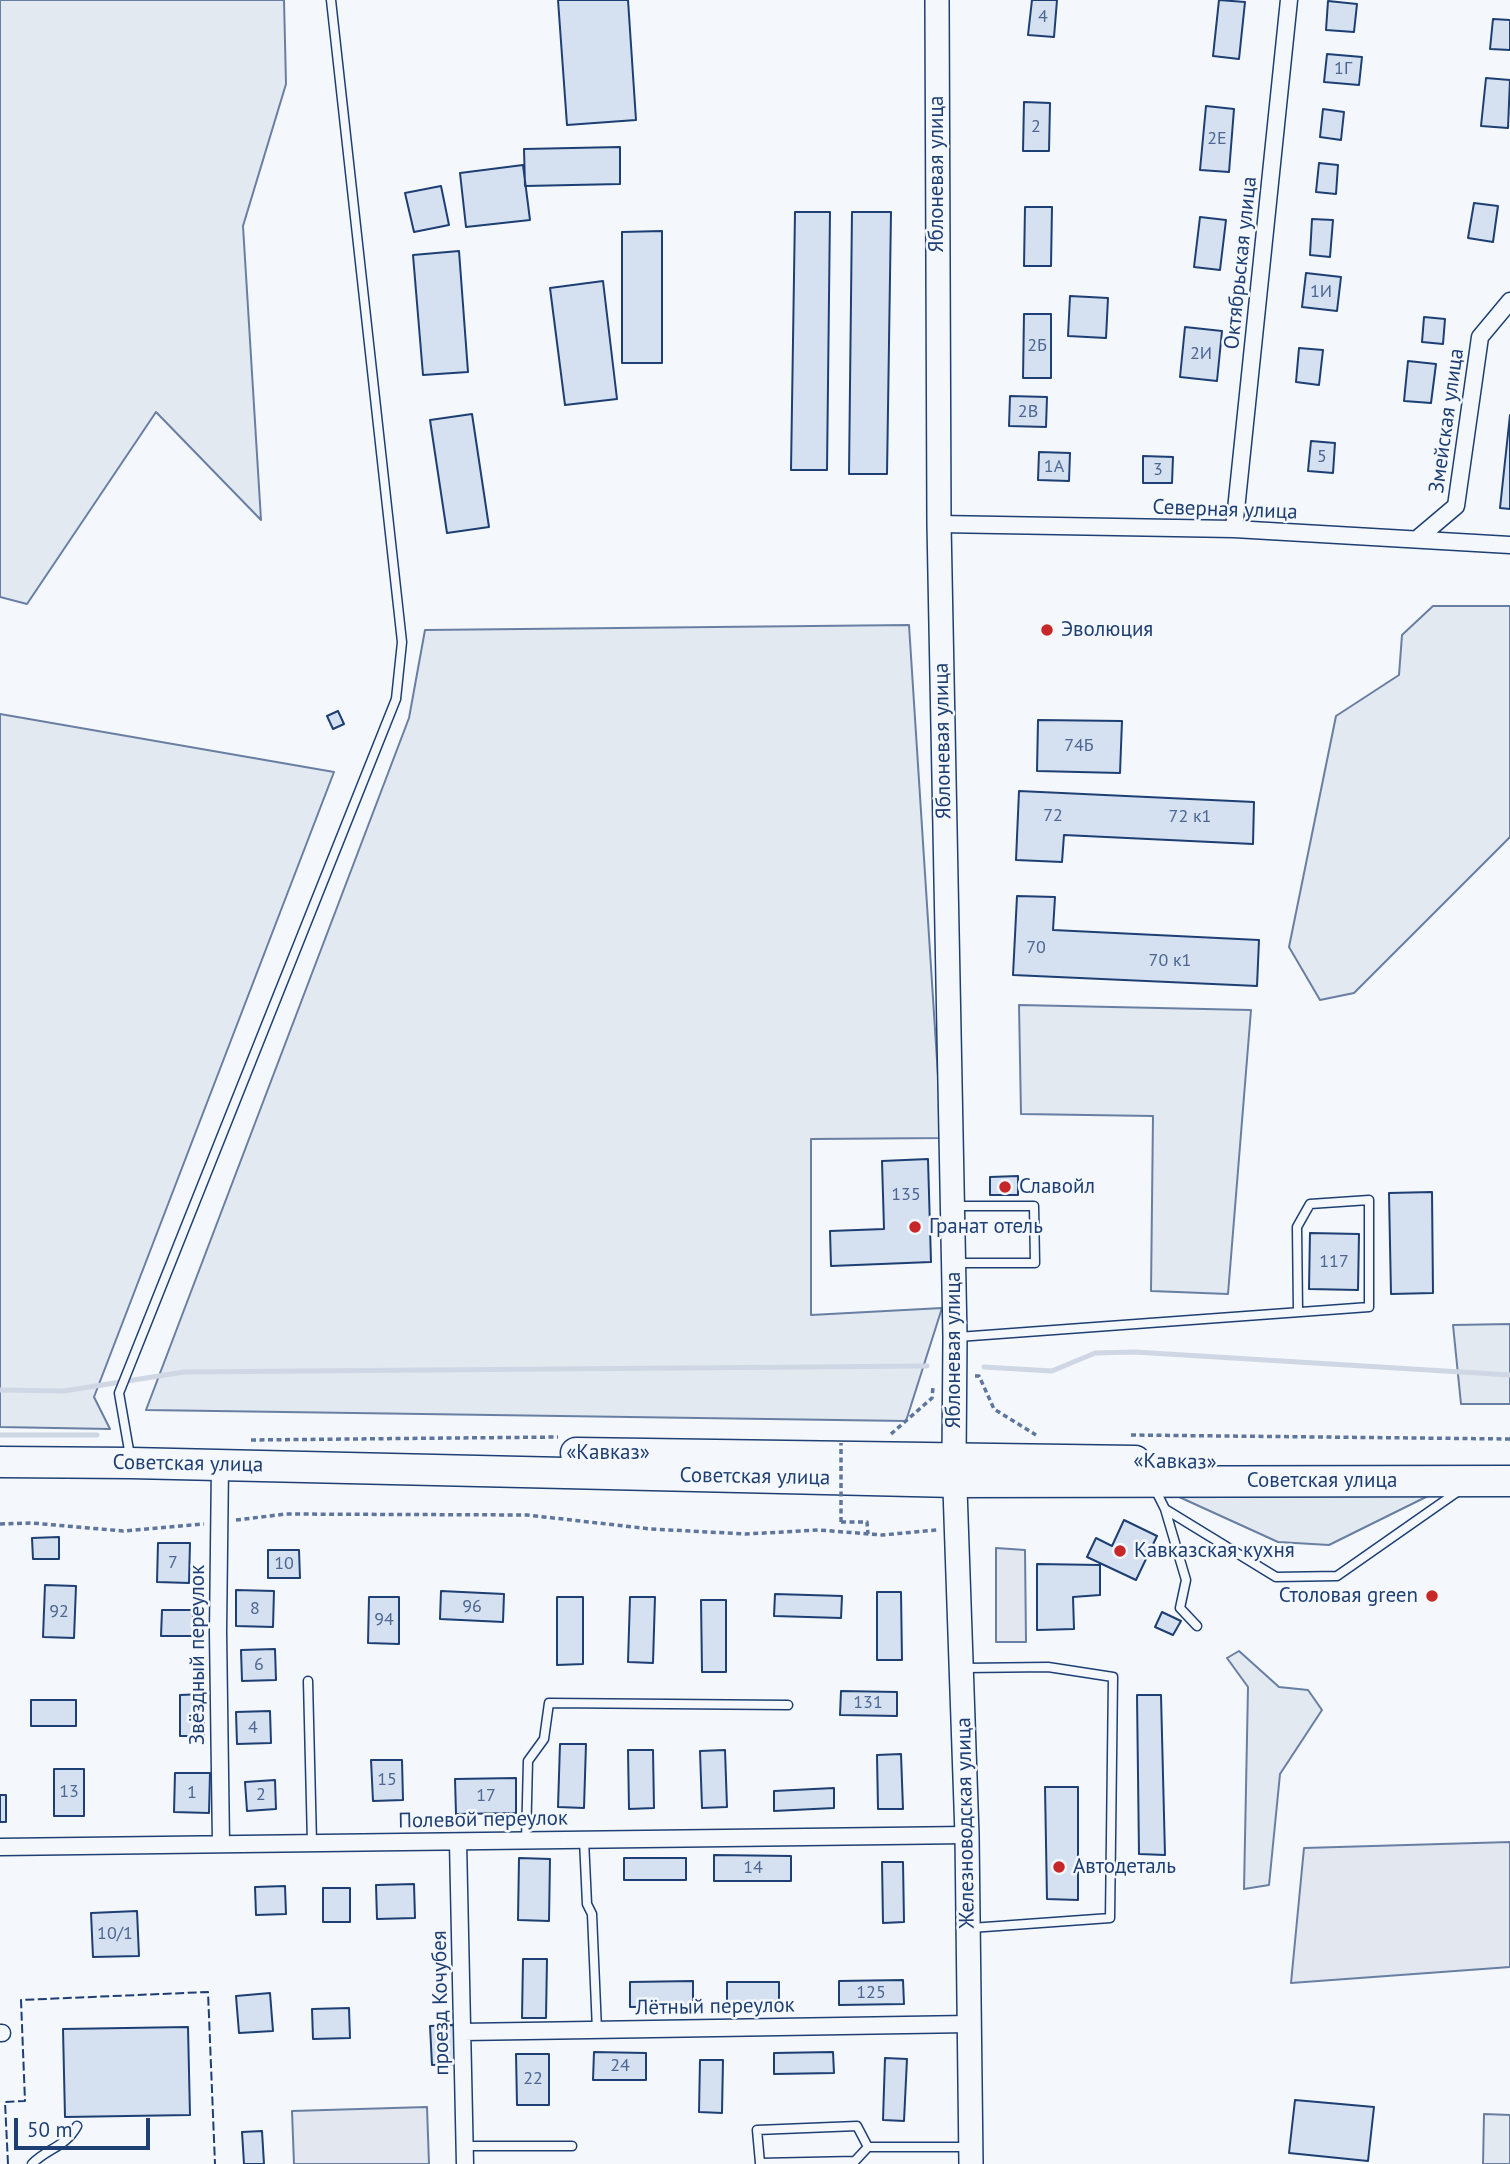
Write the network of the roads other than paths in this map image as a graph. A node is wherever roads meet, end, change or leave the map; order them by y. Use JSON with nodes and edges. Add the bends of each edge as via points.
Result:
{"nodes":[{"id":1,"x":331,"y":0,"type":"edge"},
{"id":2,"x":936,"y":0,"type":"edge"},
{"id":3,"x":1289,"y":0,"type":"edge"},
{"id":4,"x":1510,"y":301,"type":"edge"},
{"id":5,"x":939,"y":524,"type":"junction"},
{"id":6,"x":1234,"y":530,"type":"junction"},
{"id":7,"x":1417,"y":539,"type":"junction"},
{"id":8,"x":1510,"y":545,"type":"edge"},
{"id":9,"x":952,"y":1206,"type":"junction"},
{"id":10,"x":953,"y":1263,"type":"junction"},
{"id":11,"x":1298,"y":1312,"type":"junction"},
{"id":12,"x":955,"y":1337,"type":"junction"},
{"id":13,"x":0,"y":1453,"type":"edge"},
{"id":14,"x":130,"y":1458,"type":"junction"},
{"id":15,"x":0,"y":1462,"type":"edge"},
{"id":16,"x":1510,"y":1464,"type":"edge"},
{"id":17,"x":220,"y":1465,"type":"junction"},
{"id":18,"x":955,"y":1471,"type":"junction"},
{"id":19,"x":1474,"y":1480,"type":"junction"},
{"id":20,"x":1510,"y":1481,"type":"edge"},
{"id":21,"x":1151,"y":1482,"type":"junction"},
{"id":22,"x":1165,"y":1509,"type":"junction"},
{"id":23,"x":1197,"y":1626,"type":"dead end"},
{"id":24,"x":962,"y":1668,"type":"junction"},
{"id":25,"x":309,"y":1681,"type":"dead end"},
{"id":26,"x":788,"y":1705,"type":"dead end"},
{"id":27,"x":967,"y":1835,"type":"junction"},
{"id":28,"x":584,"y":1840,"type":"junction"},
{"id":29,"x":526,"y":1841,"type":"junction"},
{"id":30,"x":457,"y":1842,"type":"junction"},
{"id":31,"x":312,"y":1843,"type":"junction"},
{"id":32,"x":221,"y":1844,"type":"junction"},
{"id":33,"x":0,"y":1847,"type":"edge"},
{"id":34,"x":968,"y":1928,"type":"junction"},
{"id":35,"x":969,"y":2025,"type":"junction"},
{"id":36,"x":597,"y":2030,"type":"junction"},
{"id":37,"x":463,"y":2032,"type":"junction"},
{"id":38,"x":77,"y":2126,"type":"dead end"},
{"id":39,"x":465,"y":2146,"type":"junction"},
{"id":40,"x":572,"y":2146,"type":"dead end"},
{"id":41,"x":868,"y":2147,"type":"junction"},
{"id":42,"x":971,"y":2155,"type":"edge"},
{"id":43,"x":32,"y":2164,"type":"edge"},
{"id":44,"x":465,"y":2164,"type":"edge"}],
"edges":[{"from":1,"to":14,"type":"lane","via":[[402,642],[396,699],[119,1393]]},
{"from":2,"to":5,"type":"street","name":"Яблоневая улица"},
{"from":3,"to":6,"type":"street","name":"Октябрьская улица"},
{"from":4,"to":7,"type":"street","name":"Змейская улица","via":[[1480,337],[1456,506]]},
{"from":5,"to":6,"type":"street","name":"Северная улица"},
{"from":5,"to":9,"type":"street","name":"Яблоневая улица"},
{"from":6,"to":7,"type":"street","name":"Северная улица"},
{"from":7,"to":8,"type":"street","name":"Северная улица"},
{"from":9,"to":10,"type":"street","name":"Яблоневая улица"},
{"from":9,"to":10,"type":"lane","via":[[1034,1206],[1035,1263]]},
{"from":10,"to":12,"type":"street","name":"Яблоневая улица"},
{"from":11,"to":11,"type":"lane","via":[[1369,1307],[1369,1200],[1310,1204],[1297,1227]]},
{"from":11,"to":12,"type":"lane"},
{"from":12,"to":18,"type":"street","name":"Яблоневая улица"},
{"from":13,"to":14,"type":"highway","name":"«Кавказ»"},
{"from":14,"to":15,"type":"highway","name":"Советская улица"},
{"from":14,"to":17,"type":"highway","name":"Советская улица"},
{"from":14,"to":18,"type":"highway","name":"«Кавказ»","via":[[693,1453]]},
{"from":16,"to":18,"type":"highway","name":"«Кавказ»"},
{"from":17,"to":18,"type":"highway","name":"Советская улица"},
{"from":17,"to":32,"type":"street","name":"Звёздный переулок"},
{"from":18,"to":21,"type":"highway","name":"Советская улица"},
{"from":18,"to":24,"type":"street","name":"Железноводская улица"},
{"from":19,"to":20,"type":"highway","name":"Советская улица"},
{"from":19,"to":21,"type":"highway","name":"Советская улица"},
{"from":19,"to":22,"type":"lane","via":[[1337,1576],[1276,1577]]},
{"from":21,"to":22,"type":"lane"},
{"from":22,"to":23,"type":"lane","via":[[1186,1580],[1180,1608]]},
{"from":24,"to":27,"type":"street","name":"Железноводская улица"},
{"from":24,"to":34,"type":"lane","via":[[1048,1667],[1113,1677],[1110,1918]]},
{"from":25,"to":31,"type":"lane"},
{"from":26,"to":29,"type":"lane","via":[[548,1703],[544,1740],[528,1761]]},
{"from":27,"to":28,"type":"street","name":"Полевой переулок"},
{"from":27,"to":34,"type":"street","name":"Железноводская улица"},
{"from":28,"to":29,"type":"street","name":"Полевой переулок"},
{"from":28,"to":36,"type":"lane"},
{"from":29,"to":30,"type":"street","name":"Полевой переулок"},
{"from":30,"to":31,"type":"street","name":"Полевой переулок"},
{"from":30,"to":37,"type":"street","name":"проезд Кочубея"},
{"from":31,"to":32,"type":"street","name":"Полевой переулок"},
{"from":32,"to":33,"type":"street","name":"Полевой переулок"},
{"from":34,"to":35,"type":"street","name":"Железноводская улица"},
{"from":35,"to":36,"type":"street","name":"Лётный переулок"},
{"from":35,"to":42,"type":"street","name":"Железноводская улица"},
{"from":36,"to":37,"type":"street","name":"Лётный переулок"},
{"from":37,"to":39,"type":"street","name":"проезд Кочубея"},
{"from":38,"to":43,"type":"lane","via":[[70,2139]]},
{"from":39,"to":40,"type":"lane"},
{"from":39,"to":44,"type":"street","name":"проезд Кочубея"},
{"from":41,"to":41,"type":"lane","via":[[855,2161],[760,2163],[757,2130],[857,2126]]},
{"from":41,"to":42,"type":"lane"}]}
